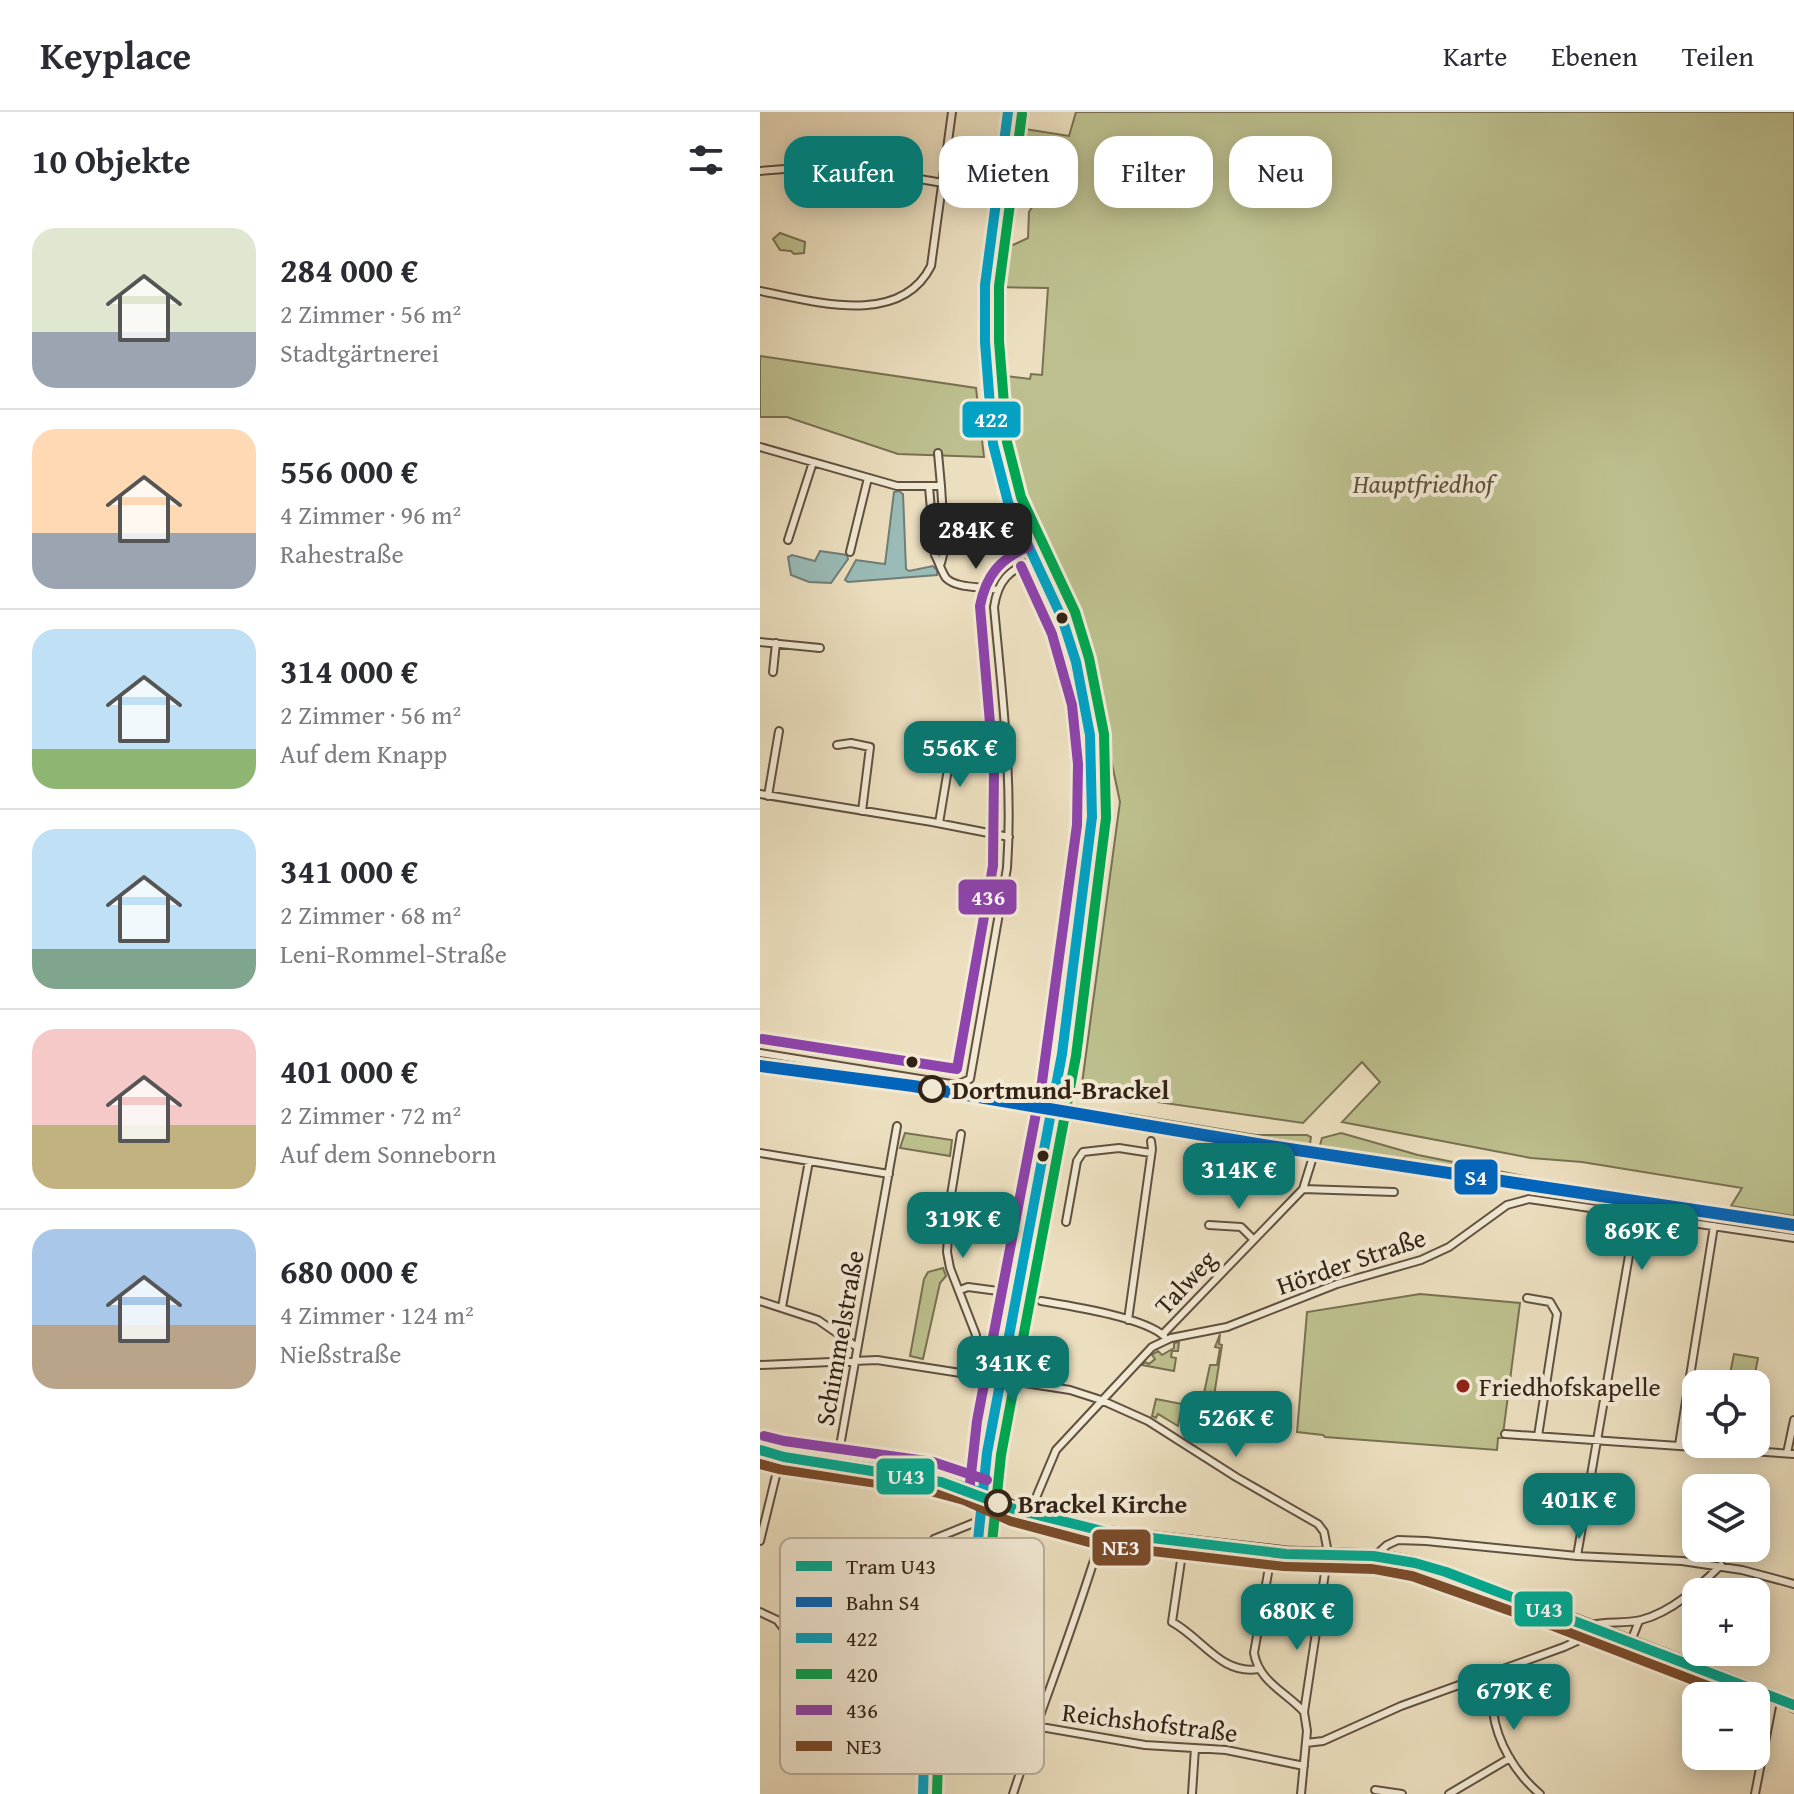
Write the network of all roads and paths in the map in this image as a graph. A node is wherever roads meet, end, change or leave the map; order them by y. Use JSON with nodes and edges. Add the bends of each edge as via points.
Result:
{"nodes":[{"id":1,"x":952,"y":112,"type":"edge"},
{"id":2,"x":1008,"y":112,"type":"edge"},
{"id":3,"x":949,"y":136,"type":"edge"},
{"id":4,"x":760,"y":171,"type":"edge"},
{"id":5,"x":939,"y":182,"type":"edge"},
{"id":6,"x":939,"y":208,"type":"edge"},
{"id":7,"x":760,"y":291,"type":"edge"},
{"id":8,"x":760,"y":447,"type":"edge"},
{"id":9,"x":938,"y":453,"type":"dead end"},
{"id":10,"x":813,"y":462,"type":"junction"},
{"id":11,"x":868,"y":478,"type":"junction"},
{"id":12,"x":941,"y":486,"type":"junction"},
{"id":13,"x":929,"y":487,"type":"junction"},
{"id":14,"x":788,"y":540,"type":"dead end"},
{"id":15,"x":850,"y":552,"type":"dead end"},
{"id":16,"x":1034,"y":560,"type":"junction"},
{"id":17,"x":941,"y":563,"type":"junction"},
{"id":18,"x":997,"y":590,"type":"junction"},
{"id":19,"x":760,"y":642,"type":"edge"},
{"id":20,"x":776,"y":643,"type":"junction"},
{"id":21,"x":820,"y":648,"type":"dead end"},
{"id":22,"x":773,"y":672,"type":"dead end"},
{"id":23,"x":779,"y":731,"type":"dead end"},
{"id":24,"x":837,"y":745,"type":"dead end"},
{"id":25,"x":951,"y":751,"type":"dead end"},
{"id":26,"x":764,"y":795,"type":"edge"},
{"id":27,"x":862,"y":811,"type":"junction"},
{"id":28,"x":939,"y":823,"type":"junction"},
{"id":29,"x":1009,"y":837,"type":"junction"},
{"id":30,"x":760,"y":1053,"type":"edge"},
{"id":31,"x":897,"y":1126,"type":"dead end"},
{"id":32,"x":961,"y":1134,"type":"dead end"},
{"id":33,"x":1151,"y":1141,"type":"dead end"},
{"id":34,"x":760,"y":1153,"type":"edge"},
{"id":35,"x":1151,"y":1153,"type":"junction"},
{"id":36,"x":1312,"y":1160,"type":"dead end"},
{"id":37,"x":809,"y":1161,"type":"junction"},
{"id":38,"x":889,"y":1174,"type":"junction"},
{"id":39,"x":1303,"y":1189,"type":"junction"},
{"id":40,"x":1394,"y":1192,"type":"dead end"},
{"id":41,"x":1636,"y":1215,"type":"junction"},
{"id":42,"x":1066,"y":1222,"type":"dead end"},
{"id":43,"x":1209,"y":1225,"type":"dead end"},
{"id":44,"x":1714,"y":1226,"type":"junction"},
{"id":45,"x":1794,"y":1238,"type":"edge"},
{"id":46,"x":1253,"y":1239,"type":"junction"},
{"id":47,"x":960,"y":1290,"type":"junction"},
{"id":48,"x":998,"y":1291,"type":"dead end"},
{"id":49,"x":1527,"y":1298,"type":"dead end"},
{"id":50,"x":760,"y":1301,"type":"edge"},
{"id":51,"x":1041,"y":1301,"type":"dead end"},
{"id":52,"x":782,"y":1307,"type":"junction"},
{"id":53,"x":1128,"y":1320,"type":"junction"},
{"id":54,"x":1165,"y":1336,"type":"junction"},
{"id":55,"x":857,"y":1347,"type":"junction"},
{"id":56,"x":854,"y":1362,"type":"junction"},
{"id":57,"x":760,"y":1365,"type":"edge"},
{"id":58,"x":968,"y":1374,"type":"junction"},
{"id":59,"x":1000,"y":1380,"type":"junction"},
{"id":60,"x":1101,"y":1400,"type":"junction"},
{"id":61,"x":1794,"y":1420,"type":"edge"},
{"id":62,"x":1505,"y":1434,"type":"dead end"},
{"id":63,"x":1538,"y":1436,"type":"junction"},
{"id":64,"x":1598,"y":1439,"type":"junction"},
{"id":65,"x":1679,"y":1445,"type":"junction"},
{"id":66,"x":760,"y":1449,"type":"edge"},
{"id":67,"x":1791,"y":1454,"type":"edge"},
{"id":68,"x":781,"y":1455,"type":"junction"},
{"id":69,"x":837,"y":1463,"type":"junction"},
{"id":70,"x":983,"y":1493,"type":"junction"},
{"id":71,"x":1035,"y":1500,"type":"dead end"},
{"id":72,"x":981,"y":1520,"type":"junction"},
{"id":73,"x":1103,"y":1531,"type":"junction"},
{"id":74,"x":936,"y":1538,"type":"edge"},
{"id":75,"x":979,"y":1538,"type":"edge"},
{"id":76,"x":1184,"y":1540,"type":"junction"},
{"id":77,"x":760,"y":1541,"type":"edge"},
{"id":78,"x":1272,"y":1550,"type":"junction"},
{"id":79,"x":1328,"y":1553,"type":"junction"},
{"id":80,"x":1376,"y":1555,"type":"junction"},
{"id":81,"x":1577,"y":1556,"type":"junction"},
{"id":82,"x":1721,"y":1565,"type":"junction"},
{"id":83,"x":1794,"y":1584,"type":"edge"},
{"id":84,"x":760,"y":1612,"type":"edge"},
{"id":85,"x":1639,"y":1621,"type":"junction"},
{"id":86,"x":780,"y":1624,"type":"edge"},
{"id":87,"x":1590,"y":1625,"type":"junction"},
{"id":88,"x":1631,"y":1641,"type":"junction"},
{"id":89,"x":1258,"y":1669,"type":"junction"},
{"id":90,"x":1492,"y":1673,"type":"junction"},
{"id":91,"x":1774,"y":1696,"type":"junction"},
{"id":92,"x":1794,"y":1701,"type":"edge"},
{"id":93,"x":1044,"y":1704,"type":"edge"},
{"id":94,"x":1794,"y":1707,"type":"edge"},
{"id":95,"x":1304,"y":1712,"type":"junction"},
{"id":96,"x":1044,"y":1728,"type":"edge"},
{"id":97,"x":1306,"y":1743,"type":"junction"},
{"id":98,"x":1195,"y":1748,"type":"junction"},
{"id":99,"x":1510,"y":1758,"type":"junction"},
{"id":100,"x":1304,"y":1766,"type":"junction"},
{"id":101,"x":924,"y":1774,"type":"edge"},
{"id":102,"x":1019,"y":1774,"type":"edge"},
{"id":103,"x":1375,"y":1790,"type":"dead end"},
{"id":104,"x":923,"y":1794,"type":"edge"},
{"id":105,"x":1013,"y":1794,"type":"edge"},
{"id":106,"x":1192,"y":1794,"type":"edge"},
{"id":107,"x":1301,"y":1794,"type":"edge"},
{"id":108,"x":1402,"y":1794,"type":"edge"},
{"id":109,"x":1449,"y":1794,"type":"edge"},
{"id":110,"x":1540,"y":1794,"type":"edge"},
{"id":111,"x":1755,"y":1794,"type":"edge"}],
"edges":[{"from":1,"to":3,"type":"street"},
{"from":2,"to":16,"type":"main road","via":[[985,285],[988,406],[997,464]]},
{"from":4,"to":5,"type":"street","via":[[837,165]]},
{"from":6,"to":7,"type":"street","via":[[931,266],[919,285],[903,296],[856,306]]},
{"from":8,"to":10,"type":"street"},
{"from":9,"to":12,"type":"street"},
{"from":10,"to":11,"type":"street"},
{"from":10,"to":14,"type":"street"},
{"from":11,"to":13,"type":"street"},
{"from":11,"to":15,"type":"street"},
{"from":12,"to":13,"type":"street"},
{"from":12,"to":17,"type":"street"},
{"from":13,"to":17,"type":"street","via":[[935,555]]},
{"from":16,"to":18,"type":"street","via":[[1008,572]]},
{"from":16,"to":59,"type":"main road","via":[[1067,632],[1086,703],[1092,817],[1051,1122]]},
{"from":17,"to":18,"type":"street","via":[[953,582]]},
{"from":18,"to":29,"type":"street"},
{"from":19,"to":20,"type":"street"},
{"from":20,"to":21,"type":"street"},
{"from":20,"to":22,"type":"street"},
{"from":23,"to":26,"type":"street"},
{"from":24,"to":27,"type":"street","via":[[870,747]]},
{"from":25,"to":28,"type":"street"},
{"from":26,"to":27,"type":"street"},
{"from":27,"to":28,"type":"street"},
{"from":28,"to":29,"type":"street"},
{"from":29,"to":30,"type":"street","via":[[967,1082],[957,1085]]},
{"from":31,"to":38,"type":"street","name":"Schimmelstraße"},
{"from":32,"to":47,"type":"street","via":[[947,1244]]},
{"from":33,"to":35,"type":"street"},
{"from":34,"to":37,"type":"street"},
{"from":35,"to":42,"type":"street","via":[[1119,1148],[1083,1152]]},
{"from":35,"to":53,"type":"street"},
{"from":36,"to":39,"type":"street","name":"Talweg"},
{"from":37,"to":38,"type":"street"},
{"from":37,"to":52,"type":"street"},
{"from":38,"to":55,"type":"street","name":"Schimmelstraße"},
{"from":39,"to":40,"type":"street"},
{"from":39,"to":46,"type":"street","name":"Talweg"},
{"from":41,"to":44,"type":"street","name":"Hörder Straße"},
{"from":41,"to":54,"type":"street","name":"Hörder Straße","via":[[1520,1199],[1421,1260],[1337,1284],[1227,1327]]},
{"from":41,"to":64,"type":"street"},
{"from":43,"to":46,"type":"street","via":[[1241,1227]]},
{"from":44,"to":45,"type":"street","name":"Hörder Straße"},
{"from":44,"to":65,"type":"street"},
{"from":46,"to":54,"type":"street","name":"Talweg"},
{"from":47,"to":48,"type":"street"},
{"from":47,"to":58,"type":"street","via":[[976,1335]]},
{"from":49,"to":63,"type":"street","via":[[1550,1302],[1557,1314]]},
{"from":50,"to":52,"type":"street"},
{"from":51,"to":53,"type":"street"},
{"from":52,"to":55,"type":"street","via":[[829,1325]]},
{"from":53,"to":54,"type":"street"},
{"from":54,"to":60,"type":"street","name":"Hörder Straße"},
{"from":55,"to":56,"type":"street","name":"Schimmelstraße"},
{"from":56,"to":57,"type":"street"},
{"from":56,"to":58,"type":"street","via":[[891,1361]]},
{"from":56,"to":69,"type":"street","name":"Schimmelstraße"},
{"from":58,"to":59,"type":"street"},
{"from":59,"to":60,"type":"street"},
{"from":59,"to":70,"type":"main road"},
{"from":60,"to":71,"type":"street","name":"Hörder Straße","via":[[1056,1450]]},
{"from":60,"to":79,"type":"street","via":[[1148,1421],[1318,1524]]},
{"from":61,"to":67,"type":"street"},
{"from":62,"to":63,"type":"street"},
{"from":63,"to":64,"type":"street"},
{"from":64,"to":65,"type":"street"},
{"from":64,"to":81,"type":"street"},
{"from":65,"to":67,"type":"street"},
{"from":66,"to":68,"type":"main road"},
{"from":68,"to":69,"type":"main road"},
{"from":68,"to":77,"type":"street"},
{"from":69,"to":70,"type":"main road","via":[[930,1476]]},
{"from":70,"to":72,"type":"main road"},
{"from":70,"to":73,"type":"main road"},
{"from":72,"to":74,"type":"street"},
{"from":72,"to":75,"type":"main road"},
{"from":73,"to":76,"type":"main road"},
{"from":73,"to":93,"type":"street"},
{"from":76,"to":78,"type":"main road"},
{"from":76,"to":89,"type":"street","via":[[1172,1622],[1217,1659],[1245,1671]]},
{"from":78,"to":79,"type":"main road"},
{"from":78,"to":89,"type":"street","via":[[1255,1641]]},
{"from":79,"to":80,"type":"main road"},
{"from":79,"to":95,"type":"street"},
{"from":80,"to":81,"type":"street","via":[[1387,1545],[1407,1540]]},
{"from":80,"to":87,"type":"main road","via":[[1430,1565]]},
{"from":81,"to":82,"type":"street"},
{"from":82,"to":83,"type":"street"},
{"from":82,"to":85,"type":"street","via":[[1697,1588]]},
{"from":84,"to":86,"type":"street"},
{"from":85,"to":87,"type":"street"},
{"from":85,"to":88,"type":"street"},
{"from":87,"to":88,"type":"main road"},
{"from":87,"to":90,"type":"street","via":[[1586,1637]]},
{"from":88,"to":91,"type":"main road"},
{"from":89,"to":95,"type":"street"},
{"from":90,"to":97,"type":"street","via":[[1323,1741]]},
{"from":90,"to":99,"type":"street","via":[[1496,1727]]},
{"from":91,"to":92,"type":"main road"},
{"from":91,"to":94,"type":"main road"},
{"from":91,"to":111,"type":"street"},
{"from":95,"to":97,"type":"street"},
{"from":96,"to":98,"type":"street","name":"Reichshofstraße","via":[[1117,1742]]},
{"from":97,"to":100,"type":"street"},
{"from":98,"to":100,"type":"street","name":"Reichshofstraße"},
{"from":98,"to":106,"type":"street"},
{"from":99,"to":109,"type":"street"},
{"from":99,"to":110,"type":"street"},
{"from":100,"to":107,"type":"street"},
{"from":101,"to":104,"type":"main road"},
{"from":102,"to":105,"type":"street"},
{"from":103,"to":108,"type":"street"}]}
